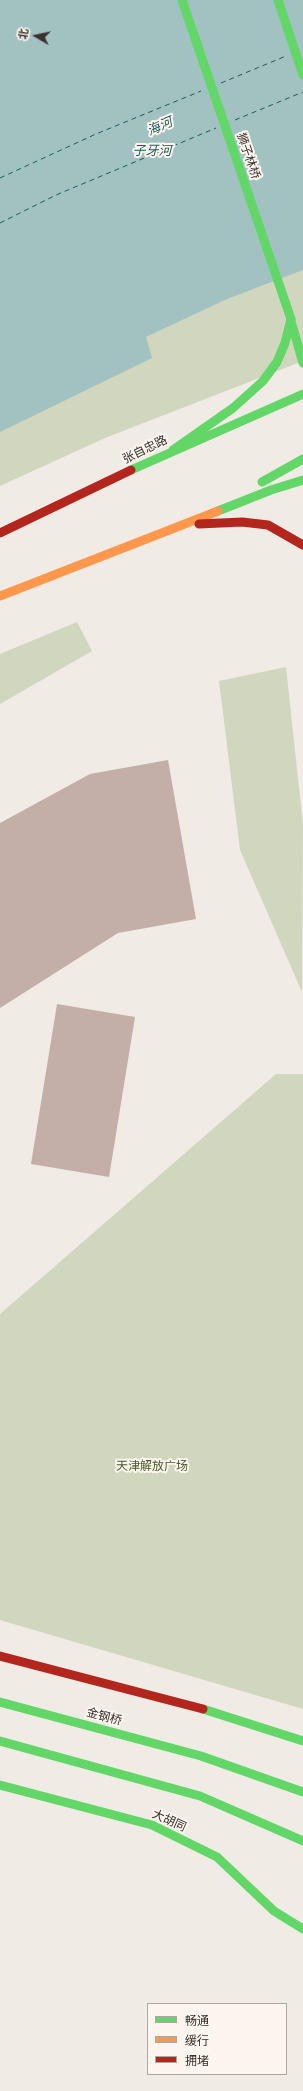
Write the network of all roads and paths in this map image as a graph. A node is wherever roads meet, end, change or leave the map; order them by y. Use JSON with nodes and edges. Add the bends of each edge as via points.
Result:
{"nodes":[{"id":1,"x":182,"y":0,"type":"edge"},
{"id":2,"x":278,"y":0,"type":"edge"},
{"id":3,"x":303,"y":75,"type":"edge"},
{"id":4,"x":291,"y":320,"type":"junction"},
{"id":5,"x":303,"y":363,"type":"edge"},
{"id":6,"x":303,"y":394,"type":"edge"},
{"id":7,"x":173,"y":450,"type":"junction"},
{"id":8,"x":303,"y":459,"type":"edge"},
{"id":9,"x":303,"y":480,"type":"edge"},
{"id":10,"x":182,"y":525,"type":"junction"},
{"id":11,"x":0,"y":533,"type":"edge"},
{"id":12,"x":303,"y":545,"type":"edge"},
{"id":13,"x":0,"y":596,"type":"edge"},
{"id":14,"x":0,"y":1656,"type":"edge"},
{"id":15,"x":0,"y":1702,"type":"edge"},
{"id":16,"x":0,"y":1741,"type":"edge"},
{"id":17,"x":303,"y":1741,"type":"edge"},
{"id":18,"x":0,"y":1785,"type":"edge"},
{"id":19,"x":303,"y":1792,"type":"edge"},
{"id":20,"x":303,"y":1840,"type":"edge"},
{"id":21,"x":303,"y":1929,"type":"edge"}],
"edges":[{"from":1,"to":4,"type":"main road","name":"狮子林桥","bridge":true},
{"from":2,"to":3,"type":"main road","bridge":true},
{"from":4,"to":5,"type":"main road","name":"狮子林桥"},
{"from":4,"to":7,"type":"main road","via":[[277,362],[263,381],[233,408]]},
{"from":6,"to":7,"type":"main road","name":"张自忠路"},
{"from":7,"to":11,"type":"main road","name":"张自忠路"},
{"from":8,"to":10,"type":"main road"},
{"from":9,"to":10,"type":"main road"},
{"from":10,"to":12,"type":"main road","via":[[242,522],[268,525]]},
{"from":10,"to":13,"type":"main road"},
{"from":14,"to":17,"type":"main road","via":[[204,1709]]},
{"from":15,"to":19,"type":"main road","name":"金钢桥","via":[[201,1756]]},
{"from":16,"to":20,"type":"main road","via":[[200,1796]]},
{"from":18,"to":21,"type":"main road","name":"大胡同","via":[[119,1815],[159,1828],[217,1857],[274,1911]]}]}
